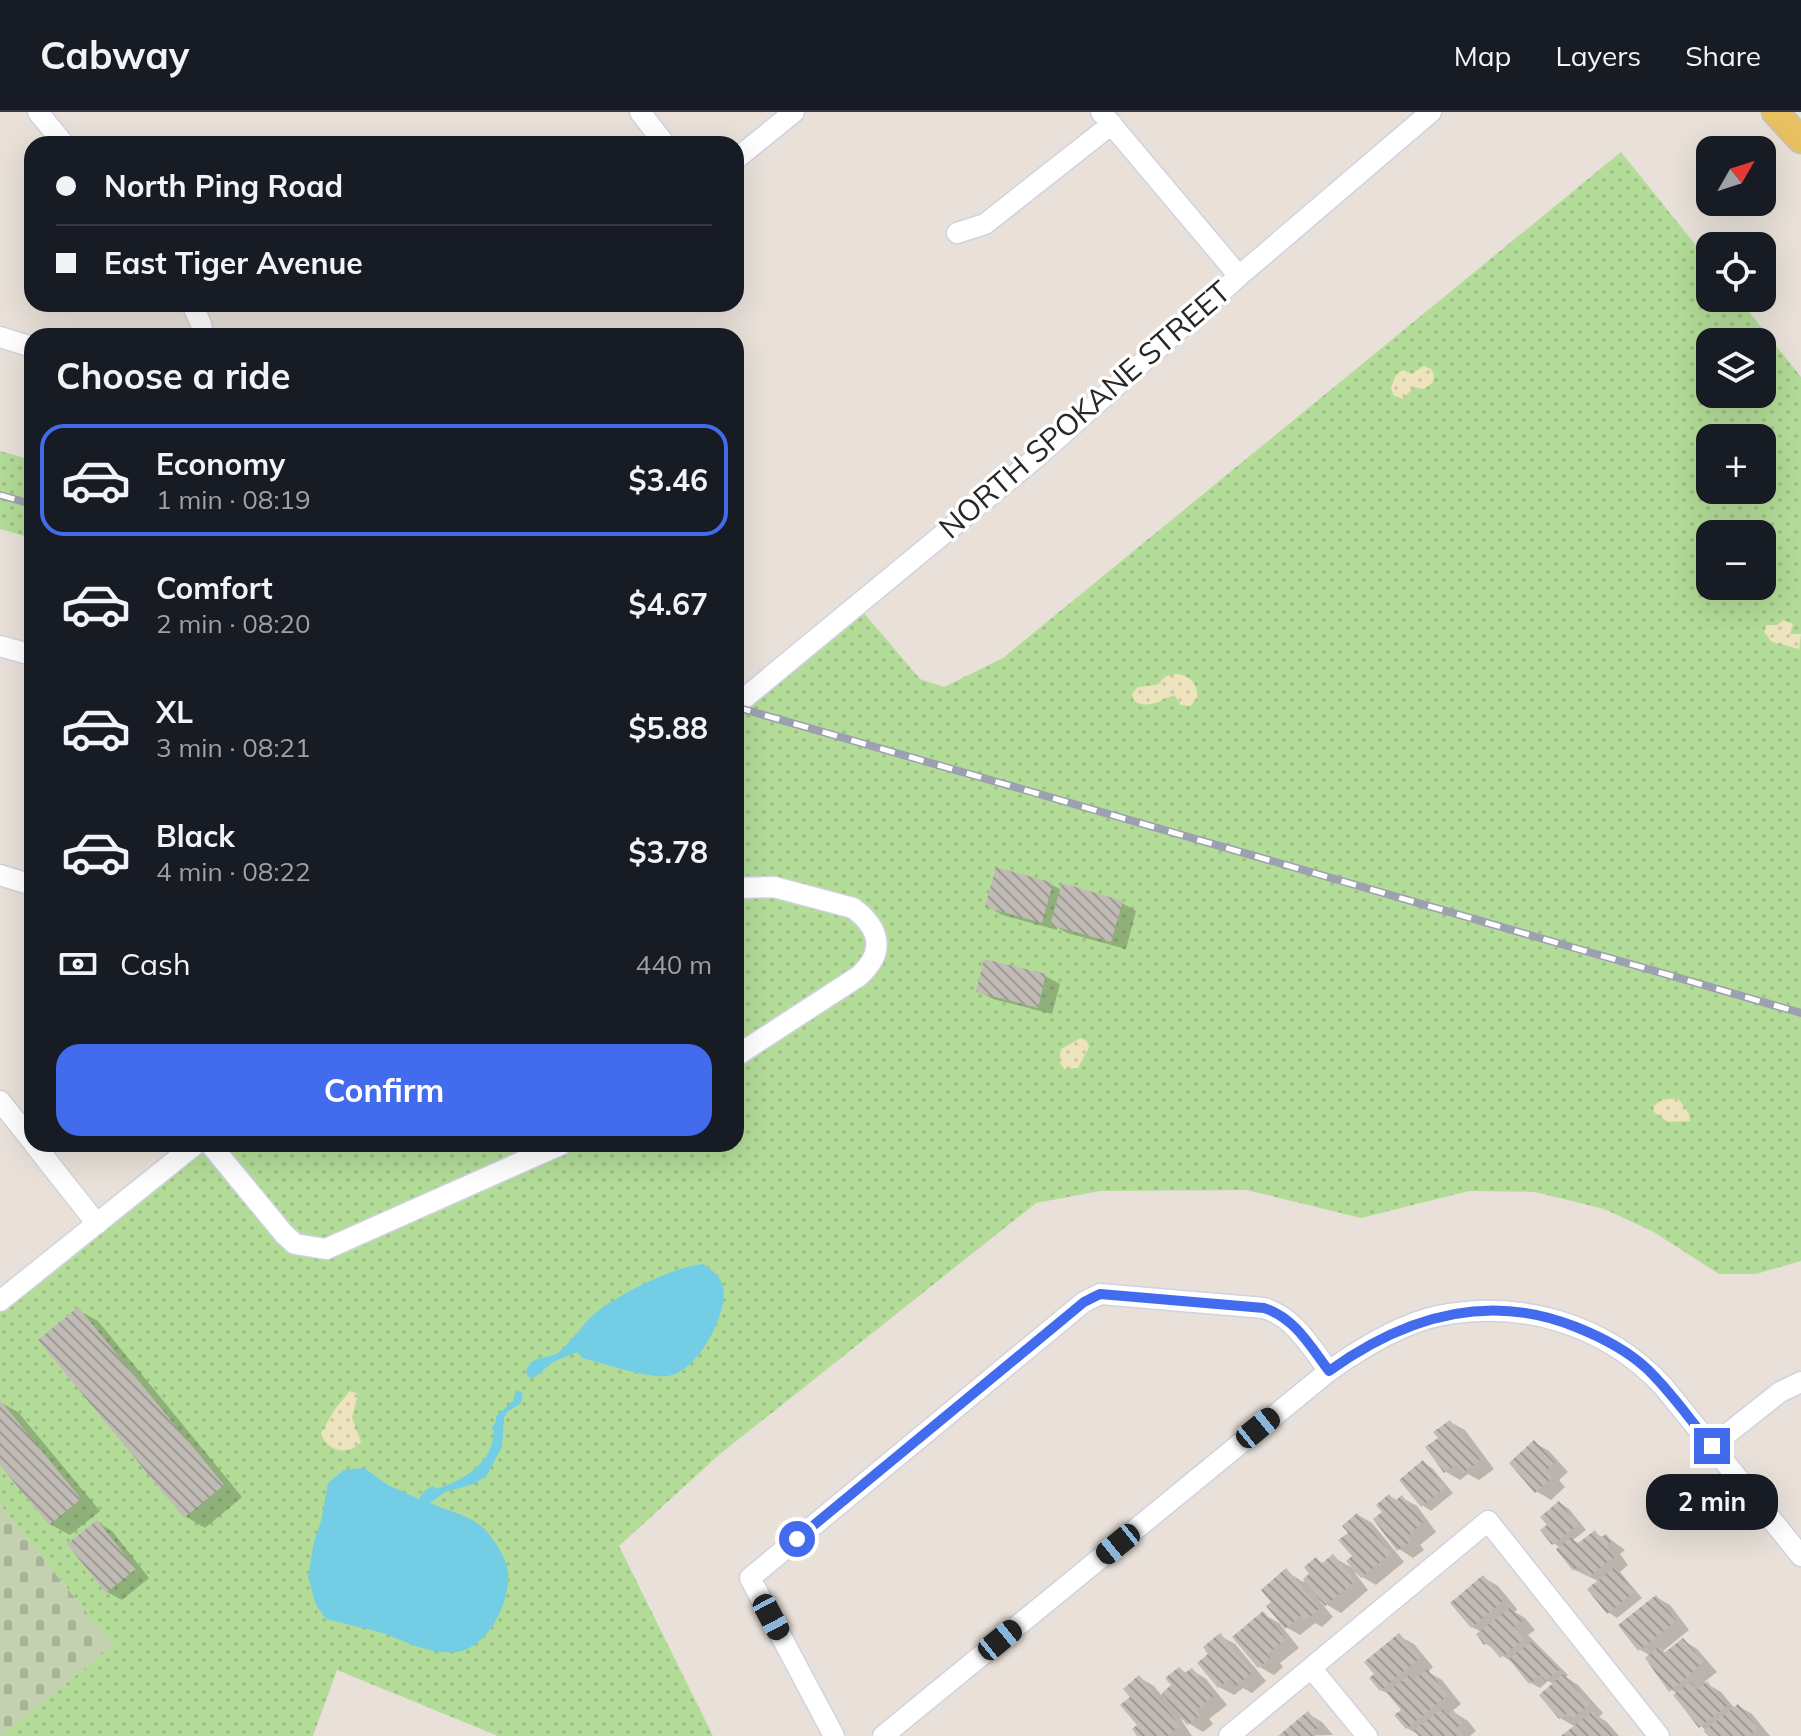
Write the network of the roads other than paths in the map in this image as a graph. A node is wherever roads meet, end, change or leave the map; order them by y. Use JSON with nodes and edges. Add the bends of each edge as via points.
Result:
{"nodes":[{"id":1,"x":38,"y":112,"type":"edge"},
{"id":2,"x":640,"y":112,"type":"edge"},
{"id":3,"x":794,"y":112,"type":"edge"},
{"id":4,"x":1419,"y":115,"type":"edge"},
{"id":5,"x":1107,"y":118,"type":"edge"},
{"id":6,"x":58,"y":136,"type":"edge"},
{"id":7,"x":659,"y":136,"type":"edge"},
{"id":8,"x":744,"y":153,"type":"edge"},
{"id":9,"x":957,"y":233,"type":"dead end"},
{"id":10,"x":1239,"y":276,"type":"junction"},
{"id":11,"x":0,"y":337,"type":"edge"},
{"id":12,"x":24,"y":344,"type":"edge"},
{"id":13,"x":0,"y":646,"type":"edge"},
{"id":14,"x":24,"y":653,"type":"edge"},
{"id":15,"x":744,"y":698,"type":"edge"},
{"id":16,"x":0,"y":875,"type":"edge"},
{"id":17,"x":24,"y":882,"type":"edge"},
{"id":18,"x":744,"y":888,"type":"edge"},
{"id":19,"x":744,"y":1051,"type":"edge"},
{"id":20,"x":0,"y":1101,"type":"edge"},
{"id":21,"x":24,"y":1132,"type":"edge"},
{"id":22,"x":40,"y":1152,"type":"edge"},
{"id":23,"x":186,"y":1152,"type":"edge"},
{"id":24,"x":217,"y":1152,"type":"edge"},
{"id":25,"x":544,"y":1152,"type":"edge"},
{"id":26,"x":97,"y":1224,"type":"junction"},
{"id":27,"x":0,"y":1301,"type":"edge"},
{"id":28,"x":1329,"y":1371,"type":"junction"},
{"id":29,"x":1801,"y":1382,"type":"edge"},
{"id":30,"x":1712,"y":1446,"type":"junction"},
{"id":31,"x":1801,"y":1556,"type":"edge"},
{"id":32,"x":1312,"y":1669,"type":"junction"},
{"id":33,"x":834,"y":1736,"type":"edge"},
{"id":34,"x":883,"y":1736,"type":"edge"},
{"id":35,"x":1229,"y":1736,"type":"edge"},
{"id":36,"x":1367,"y":1736,"type":"edge"},
{"id":37,"x":1659,"y":1736,"type":"edge"}],
"edges":[{"from":1,"to":6,"type":"street"},
{"from":2,"to":7,"type":"street"},
{"from":3,"to":8,"type":"street"},
{"from":4,"to":10,"type":"street","name":"NORTH SPOKANE STREET"},
{"from":5,"to":9,"type":"street","via":[[985,224]]},
{"from":5,"to":10,"type":"street"},
{"from":10,"to":15,"type":"street","name":"NORTH SPOKANE STREET","via":[[1038,456]]},
{"from":11,"to":12,"type":"street"},
{"from":13,"to":14,"type":"street"},
{"from":16,"to":17,"type":"street"},
{"from":18,"to":19,"type":"street","via":[[774,887],[853,908],[877,937],[873,958],[859,976]]},
{"from":20,"to":21,"type":"street"},
{"from":22,"to":26,"type":"street"},
{"from":23,"to":26,"type":"street"},
{"from":24,"to":25,"type":"street","via":[[295,1244],[326,1249]]},
{"from":26,"to":27,"type":"street"},
{"from":28,"to":30,"type":"street","via":[[1400,1329],[1436,1316],[1520,1311],[1560,1321],[1624,1351],[1663,1386]]},
{"from":28,"to":33,"type":"street","via":[[1289,1319],[1264,1308],[1100,1294],[1084,1302],[750,1578]]},
{"from":28,"to":34,"type":"street"},
{"from":29,"to":30,"type":"street","via":[[1780,1392]]},
{"from":30,"to":31,"type":"street"},
{"from":32,"to":35,"type":"street"},
{"from":32,"to":36,"type":"street"},
{"from":32,"to":37,"type":"street","via":[[1488,1521]]}]}
